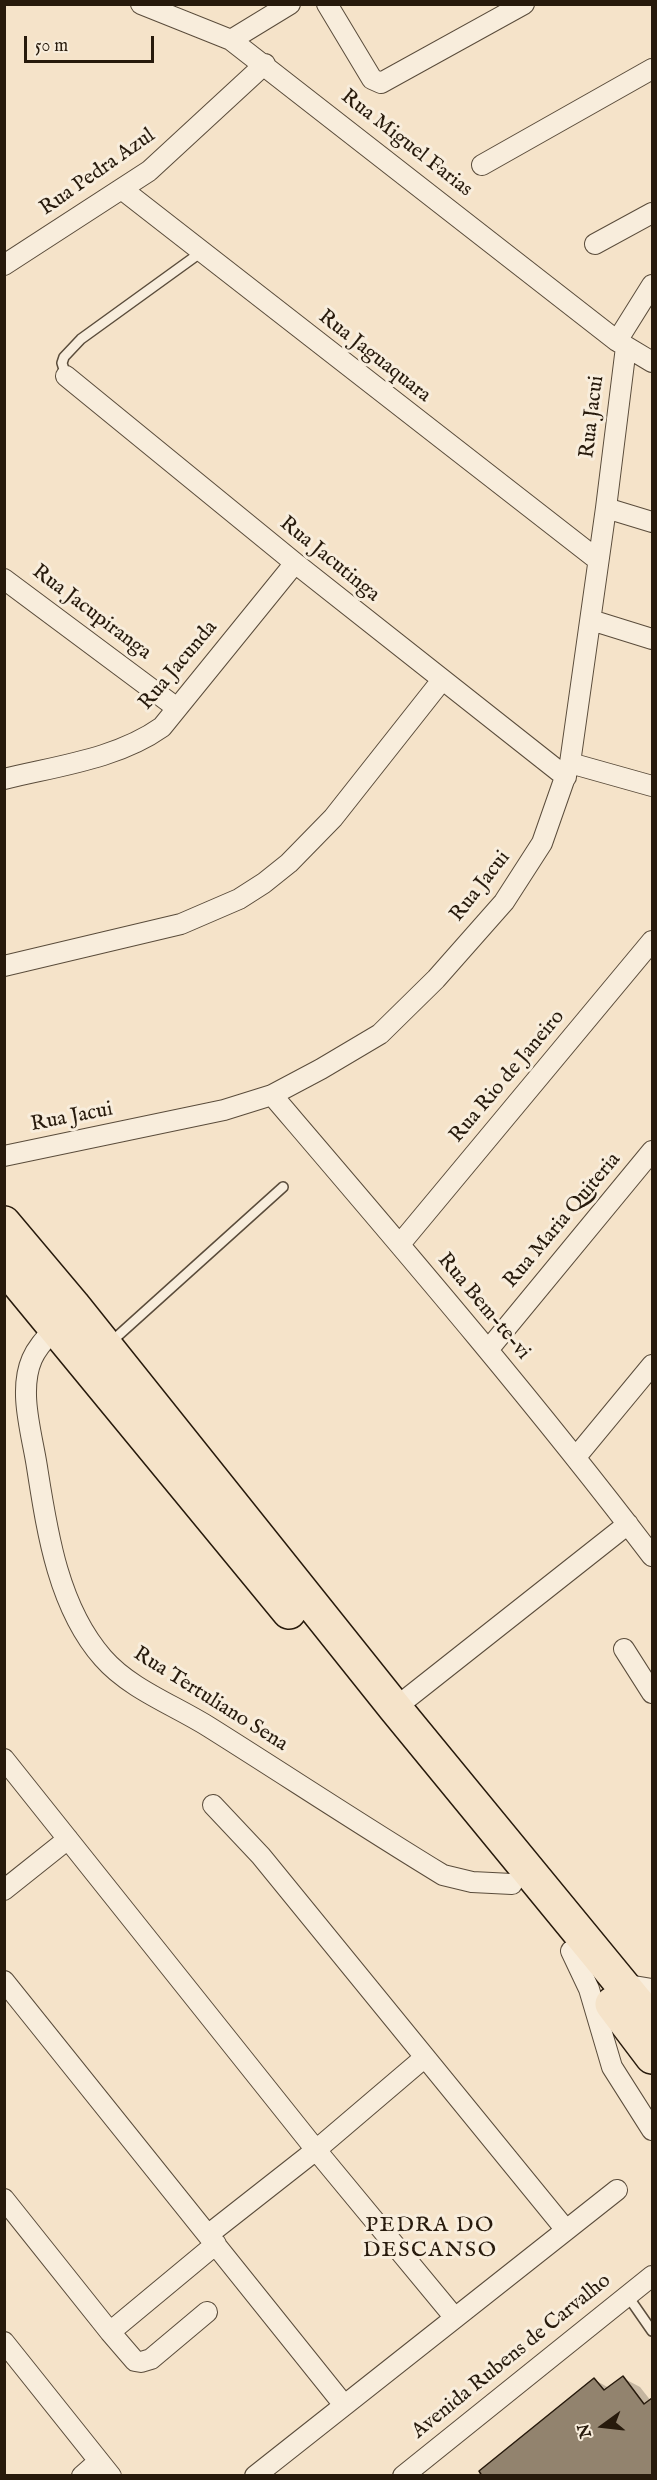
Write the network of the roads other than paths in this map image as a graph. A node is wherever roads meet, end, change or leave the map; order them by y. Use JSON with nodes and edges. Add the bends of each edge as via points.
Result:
{"nodes":[{"id":1,"x":141,"y":4,"type":"edge"},
{"id":2,"x":290,"y":4,"type":"edge"},
{"id":3,"x":327,"y":4,"type":"edge"},
{"id":4,"x":524,"y":4,"type":"edge"},
{"id":5,"x":231,"y":40,"type":"junction"},
{"id":6,"x":265,"y":64,"type":"junction"},
{"id":7,"x":652,"y":69,"type":"edge"},
{"id":8,"x":482,"y":165,"type":"dead end"},
{"id":9,"x":123,"y":190,"type":"junction"},
{"id":10,"x":652,"y":213,"type":"edge"},
{"id":11,"x":595,"y":244,"type":"dead end"},
{"id":12,"x":200,"y":253,"type":"junction"},
{"id":13,"x":4,"y":265,"type":"edge"},
{"id":14,"x":652,"y":285,"type":"edge"},
{"id":15,"x":621,"y":344,"type":"junction"},
{"id":16,"x":652,"y":362,"type":"edge"},
{"id":17,"x":66,"y":376,"type":"joint"},
{"id":18,"x":606,"y":508,"type":"junction"},
{"id":19,"x":652,"y":522,"type":"edge"},
{"id":20,"x":598,"y":560,"type":"junction"},
{"id":21,"x":295,"y":564,"type":"junction"},
{"id":22,"x":4,"y":579,"type":"edge"},
{"id":23,"x":591,"y":620,"type":"junction"},
{"id":24,"x":652,"y":639,"type":"edge"},
{"id":25,"x":442,"y":680,"type":"junction"},
{"id":26,"x":177,"y":708,"type":"junction"},
{"id":27,"x":568,"y":770,"type":"junction"},
{"id":28,"x":4,"y":779,"type":"edge"},
{"id":29,"x":652,"y":786,"type":"edge"},
{"id":30,"x":652,"y":941,"type":"edge"},
{"id":31,"x":4,"y":966,"type":"edge"},
{"id":32,"x":272,"y":1095,"type":"junction"},
{"id":33,"x":652,"y":1150,"type":"edge"},
{"id":34,"x":4,"y":1156,"type":"edge"},
{"id":35,"x":283,"y":1187,"type":"dead end"},
{"id":36,"x":4,"y":1223,"type":"edge"},
{"id":37,"x":399,"y":1244,"type":"junction"},
{"id":38,"x":4,"y":1266,"type":"edge"},
{"id":39,"x":56,"y":1326,"type":"junction"},
{"id":40,"x":106,"y":1347,"type":"junction"},
{"id":41,"x":488,"y":1350,"type":"junction"},
{"id":42,"x":652,"y":1365,"type":"edge"},
{"id":43,"x":576,"y":1457,"type":"junction"},
{"id":44,"x":628,"y":1524,"type":"junction"},
{"id":45,"x":652,"y":1556,"type":"edge"},
{"id":46,"x":624,"y":1649,"type":"dead end"},
{"id":47,"x":652,"y":1693,"type":"edge"},
{"id":48,"x":394,"y":1708,"type":"junction"},
{"id":49,"x":4,"y":1759,"type":"edge"},
{"id":50,"x":213,"y":1805,"type":"dead end"},
{"id":51,"x":68,"y":1839,"type":"junction"},
{"id":52,"x":512,"y":1884,"type":"junction"},
{"id":53,"x":4,"y":1890,"type":"edge"},
{"id":54,"x":571,"y":1951,"type":"junction"},
{"id":55,"x":4,"y":1981,"type":"edge"},
{"id":56,"x":637,"y":1986,"type":"edge"},
{"id":57,"x":652,"y":2021,"type":"edge"},
{"id":58,"x":652,"y":2057,"type":"edge"},
{"id":59,"x":424,"y":2058,"type":"junction"},
{"id":60,"x":652,"y":2130,"type":"edge"},
{"id":61,"x":316,"y":2150,"type":"junction"},
{"id":62,"x":617,"y":2190,"type":"dead end"},
{"id":63,"x":4,"y":2199,"type":"edge"},
{"id":64,"x":566,"y":2230,"type":"junction"},
{"id":65,"x":212,"y":2239,"type":"junction"},
{"id":66,"x":652,"y":2276,"type":"edge"},
{"id":67,"x":627,"y":2295,"type":"junction"},
{"id":68,"x":207,"y":2312,"type":"dead end"},
{"id":69,"x":455,"y":2318,"type":"junction"},
{"id":70,"x":652,"y":2331,"type":"edge"},
{"id":71,"x":110,"y":2332,"type":"junction"},
{"id":72,"x":4,"y":2342,"type":"edge"},
{"id":73,"x":344,"y":2405,"type":"junction"},
{"id":74,"x":105,"y":2468,"type":"edge"},
{"id":75,"x":82,"y":2475,"type":"edge"},
{"id":76,"x":255,"y":2475,"type":"edge"},
{"id":77,"x":402,"y":2475,"type":"edge"}],
"edges":[{"from":1,"to":5,"type":"street","name":"Rua Miguel Farias"},
{"from":2,"to":5,"type":"street"},
{"from":3,"to":4,"type":"street","via":[[372,79],[381,83]]},
{"from":5,"to":6,"type":"street","name":"Rua Miguel Farias"},
{"from":6,"to":9,"type":"street","name":"Rua Pedra Azul","via":[[171,152]]},
{"from":6,"to":15,"type":"street","name":"Rua Miguel Farias"},
{"from":7,"to":8,"type":"street"},
{"from":9,"to":12,"type":"street","name":"Rua Jaguaquara"},
{"from":9,"to":13,"type":"street","name":"Rua Pedra Azul"},
{"from":10,"to":11,"type":"street"},
{"from":12,"to":17,"type":"lane","via":[[81,339],[64,357]]},
{"from":12,"to":20,"type":"street","name":"Rua Jaguaquara"},
{"from":14,"to":15,"type":"street","name":"Rua Jacui"},
{"from":15,"to":16,"type":"street","name":"Rua Miguel Farias"},
{"from":15,"to":18,"type":"street","name":"Rua Jacui"},
{"from":17,"to":21,"type":"street","name":"Rua Jacutinga"},
{"from":18,"to":19,"type":"street"},
{"from":18,"to":20,"type":"street","name":"Rua Jacui"},
{"from":20,"to":23,"type":"street","name":"Rua Jacui"},
{"from":21,"to":25,"type":"street","name":"Rua Jacutinga"},
{"from":21,"to":26,"type":"street","name":"Rua Jacunda"},
{"from":22,"to":26,"type":"street","name":"Rua Jacupiranga"},
{"from":23,"to":24,"type":"street"},
{"from":23,"to":27,"type":"street","name":"Rua Jacui"},
{"from":25,"to":27,"type":"street","name":"Rua Jacutinga"},
{"from":25,"to":31,"type":"street","via":[[333,818],[264,883],[239,899],[181,924]]},
{"from":26,"to":28,"type":"street","name":"Rua Jacunda","via":[[162,727],[135,743]]},
{"from":27,"to":29,"type":"street"},
{"from":27,"to":32,"type":"street","name":"Rua Jacui","via":[[542,843],[522,876],[436,979],[380,1034]]},
{"from":30,"to":37,"type":"street","name":"Rua Rio de Janeiro"},
{"from":32,"to":34,"type":"street","name":"Rua Jacui","via":[[224,1110]]},
{"from":32,"to":37,"type":"street","name":"Rua Bem-te-vi"},
{"from":33,"to":41,"type":"street","name":"Rua Maria Quiteria"},
{"from":35,"to":40,"type":"lane"},
{"from":36,"to":40,"type":"highway"},
{"from":37,"to":41,"type":"street","name":"Rua Bem-te-vi"},
{"from":38,"to":39,"type":"highway"},
{"from":39,"to":52,"type":"highway"},
{"from":39,"to":52,"type":"street","name":"Rua Tertuliano Sena","via":[[32,1359],[27,1374],[27,1400],[51,1544],[74,1611],[102,1658],[119,1674],[443,1875],[471,1882]]},
{"from":40,"to":48,"type":"highway"},
{"from":41,"to":43,"type":"street","name":"Rua Bem-te-vi"},
{"from":42,"to":43,"type":"street"},
{"from":43,"to":44,"type":"street","name":"Rua Bem-te-vi"},
{"from":44,"to":45,"type":"street","name":"Rua Bem-te-vi"},
{"from":44,"to":48,"type":"street"},
{"from":46,"to":47,"type":"street"},
{"from":48,"to":56,"type":"highway"},
{"from":49,"to":51,"type":"street"},
{"from":50,"to":59,"type":"street","via":[[261,1856]]},
{"from":51,"to":53,"type":"street"},
{"from":51,"to":61,"type":"street"},
{"from":52,"to":54,"type":"highway"},
{"from":54,"to":58,"type":"highway"},
{"from":54,"to":60,"type":"street","via":[[589,1989],[612,2067]]},
{"from":55,"to":65,"type":"street"},
{"from":56,"to":57,"type":"highway"},
{"from":59,"to":61,"type":"street"},
{"from":59,"to":64,"type":"street"},
{"from":61,"to":65,"type":"street"},
{"from":61,"to":69,"type":"street"},
{"from":62,"to":64,"type":"street"},
{"from":63,"to":71,"type":"street"},
{"from":64,"to":69,"type":"street"},
{"from":65,"to":71,"type":"street"},
{"from":65,"to":73,"type":"street"},
{"from":66,"to":67,"type":"street","name":"Avenida Rubens de Carvalho"},
{"from":67,"to":70,"type":"lane"},
{"from":67,"to":77,"type":"street","name":"Avenida Rubens de Carvalho"},
{"from":68,"to":71,"type":"street","via":[[151,2359],[141,2362],[135,2361]]},
{"from":69,"to":73,"type":"street"},
{"from":72,"to":74,"type":"street"},
{"from":73,"to":76,"type":"street"},
{"from":74,"to":75,"type":"street"}]}
